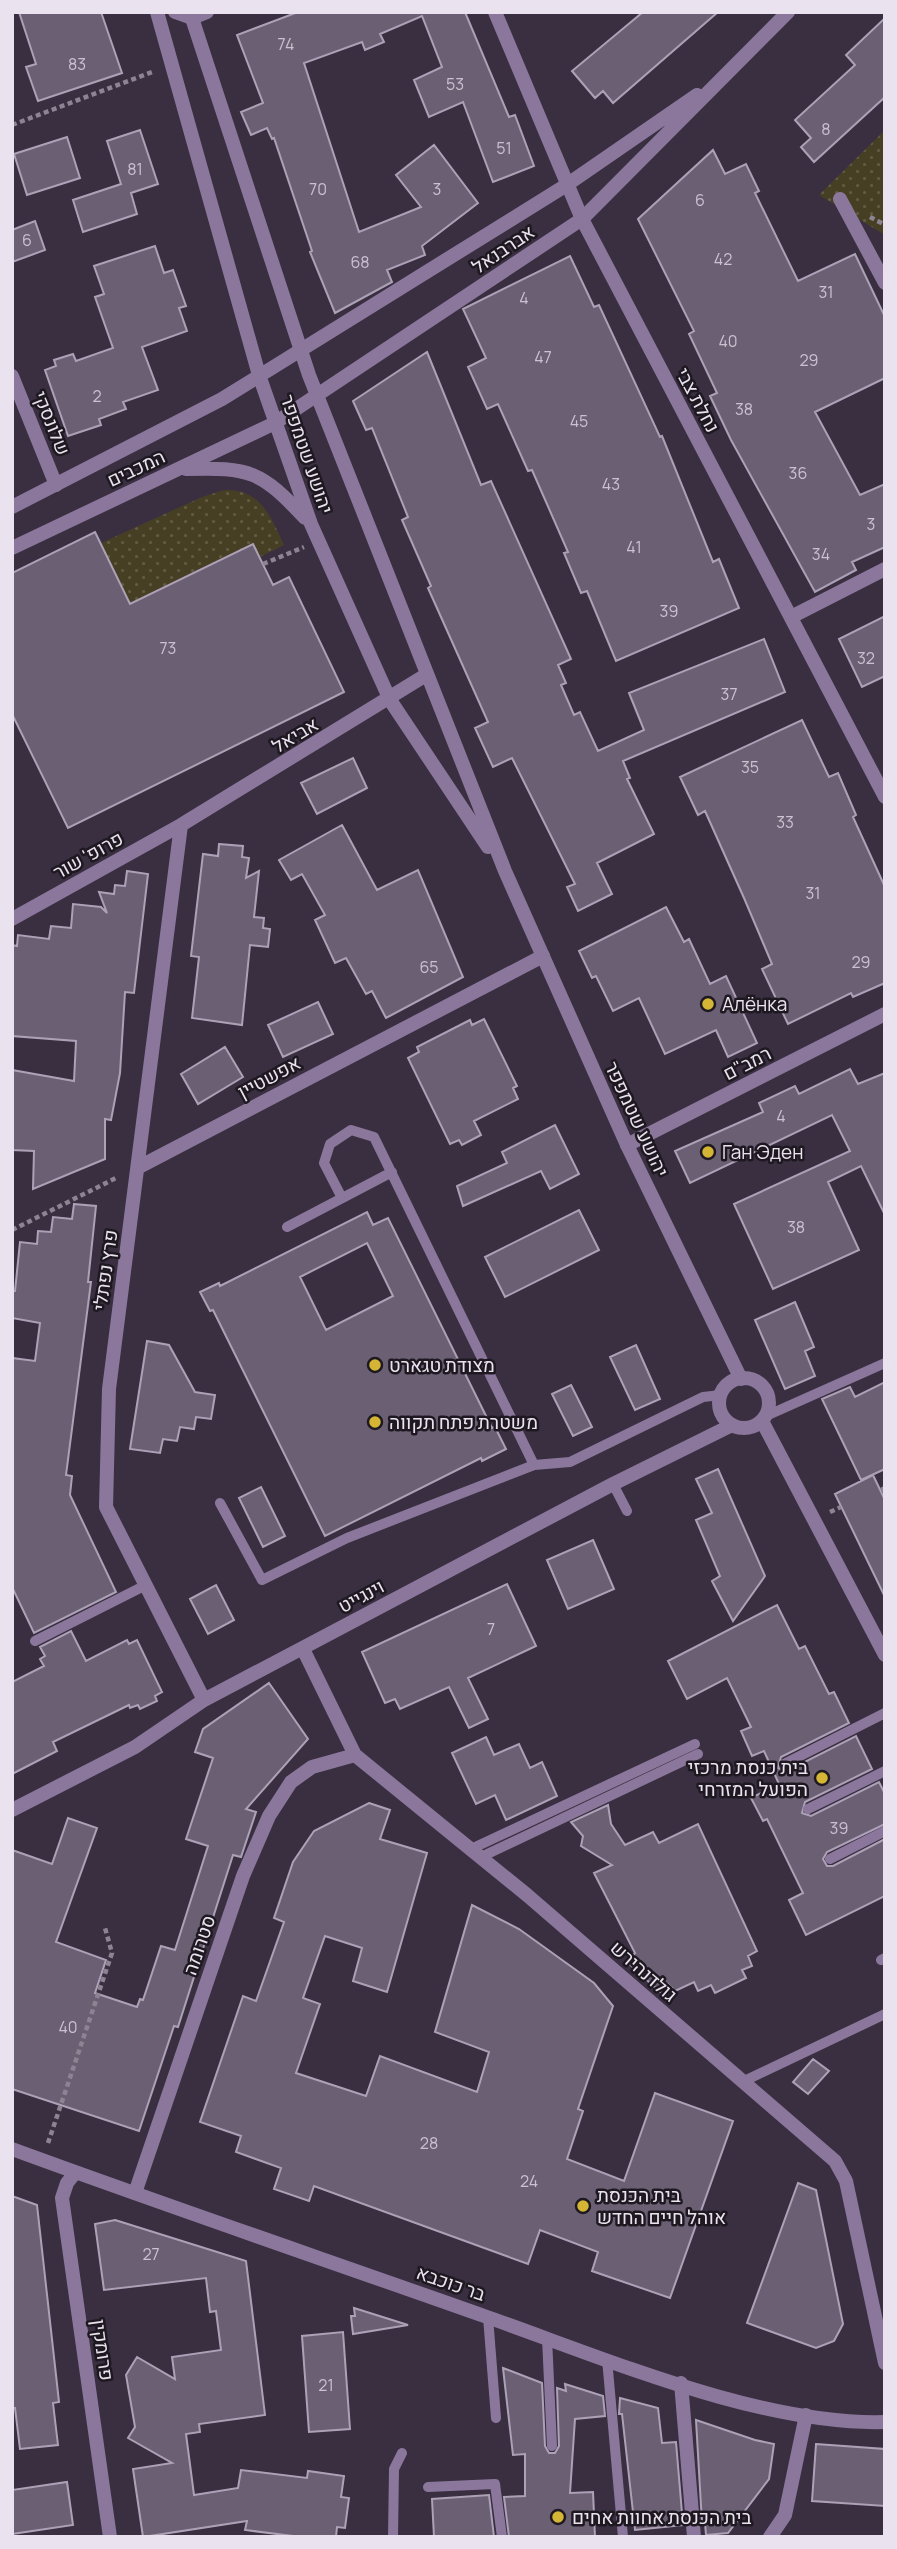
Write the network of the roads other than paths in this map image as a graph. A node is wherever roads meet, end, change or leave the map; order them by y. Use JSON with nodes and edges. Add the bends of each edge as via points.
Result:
{"nodes":[{"id":1,"x":157,"y":12,"type":"edge"},
{"id":2,"x":176,"y":12,"type":"edge"},
{"id":3,"x":207,"y":12,"type":"edge"},
{"id":4,"x":495,"y":12,"type":"edge"},
{"id":5,"x":788,"y":12,"type":"edge"},
{"id":6,"x":191,"y":15,"type":"edge"},
{"id":7,"x":726,"y":75,"type":"junction"},
{"id":8,"x":565,"y":186,"type":"junction"},
{"id":9,"x":840,"y":199,"type":"dead end"},
{"id":10,"x":582,"y":219,"type":"junction"},
{"id":11,"x":885,"y":283,"type":"edge"},
{"id":12,"x":300,"y":351,"type":"junction"},
{"id":13,"x":259,"y":375,"type":"junction"},
{"id":14,"x":12,"y":376,"type":"edge"},
{"id":15,"x":317,"y":397,"type":"junction"},
{"id":16,"x":275,"y":423,"type":"junction"},
{"id":17,"x":177,"y":469,"type":"junction"},
{"id":18,"x":55,"y":485,"type":"junction"},
{"id":19,"x":12,"y":507,"type":"edge"},
{"id":20,"x":311,"y":524,"type":"junction"},
{"id":21,"x":12,"y":548,"type":"edge"},
{"id":22,"x":885,"y":569,"type":"edge"},
{"id":23,"x":791,"y":617,"type":"junction"},
{"id":24,"x":426,"y":675,"type":"junction"},
{"id":25,"x":390,"y":700,"type":"junction"},
{"id":26,"x":885,"y":797,"type":"edge"},
{"id":27,"x":181,"y":825,"type":"junction"},
{"id":28,"x":505,"y":871,"type":"junction"},
{"id":29,"x":12,"y":919,"type":"edge"},
{"id":30,"x":543,"y":956,"type":"junction"},
{"id":31,"x":885,"y":1014,"type":"edge"},
{"id":32,"x":627,"y":1145,"type":"junction"},
{"id":33,"x":139,"y":1167,"type":"junction"},
{"id":34,"x":392,"y":1172,"type":"junction"},
{"id":35,"x":342,"y":1198,"type":"junction"},
{"id":36,"x":287,"y":1227,"type":"dead end"},
{"id":37,"x":885,"y":1363,"type":"edge"},
{"id":38,"x":741,"y":1379,"type":"junction"},
{"id":39,"x":721,"y":1395,"type":"junction"},
{"id":40,"x":764,"y":1418,"type":"junction"},
{"id":41,"x":732,"y":1425,"type":"junction"},
{"id":42,"x":534,"y":1465,"type":"junction"},
{"id":43,"x":613,"y":1484,"type":"junction"},
{"id":44,"x":220,"y":1503,"type":"dead end"},
{"id":45,"x":626,"y":1511,"type":"dead end"},
{"id":46,"x":146,"y":1585,"type":"junction"},
{"id":47,"x":35,"y":1641,"type":"dead end"},
{"id":48,"x":303,"y":1649,"type":"junction"},
{"id":49,"x":885,"y":1655,"type":"edge"},
{"id":50,"x":204,"y":1700,"type":"junction"},
{"id":51,"x":885,"y":1713,"type":"edge"},
{"id":52,"x":696,"y":1749,"type":"dead end"},
{"id":53,"x":355,"y":1755,"type":"junction"},
{"id":54,"x":784,"y":1764,"type":"dead end"},
{"id":55,"x":885,"y":1771,"type":"edge"},
{"id":56,"x":12,"y":1810,"type":"edge"},
{"id":57,"x":808,"y":1810,"type":"dead end"},
{"id":58,"x":885,"y":1831,"type":"edge"},
{"id":59,"x":476,"y":1853,"type":"junction"},
{"id":60,"x":830,"y":1860,"type":"dead end"},
{"id":61,"x":885,"y":2014,"type":"edge"},
{"id":62,"x":742,"y":2082,"type":"junction"},
{"id":63,"x":12,"y":2149,"type":"edge"},
{"id":64,"x":75,"y":2172,"type":"junction"},
{"id":65,"x":135,"y":2193,"type":"junction"},
{"id":66,"x":488,"y":2317,"type":"junction"},
{"id":67,"x":547,"y":2338,"type":"junction"},
{"id":68,"x":607,"y":2359,"type":"junction"},
{"id":69,"x":885,"y":2363,"type":"edge"},
{"id":70,"x":681,"y":2383,"type":"junction"},
{"id":71,"x":806,"y":2415,"type":"junction"},
{"id":72,"x":496,"y":2418,"type":"dead end"},
{"id":73,"x":885,"y":2422,"type":"edge"},
{"id":74,"x":552,"y":2446,"type":"dead end"},
{"id":75,"x":402,"y":2453,"type":"dead end"},
{"id":76,"x":428,"y":2487,"type":"dead end"},
{"id":77,"x":773,"y":2536,"type":"edge"},
{"id":78,"x":110,"y":2537,"type":"edge"},
{"id":79,"x":393,"y":2537,"type":"edge"},
{"id":80,"x":502,"y":2537,"type":"edge"},
{"id":81,"x":623,"y":2537,"type":"edge"},
{"id":82,"x":694,"y":2537,"type":"edge"}],
"edges":[{"from":1,"to":13,"type":"street","name":"יהושע שטמפפר"},
{"from":2,"to":6,"type":"street"},
{"from":3,"to":6,"type":"street"},
{"from":4,"to":8,"type":"street","name":"נחלת צבי"},
{"from":5,"to":7,"type":"street","name":"אברבנאל"},
{"from":6,"to":12,"type":"street","name":"יהושע שטמפפר"},
{"from":7,"to":8,"type":"street","name":"אברבנאל"},
{"from":7,"to":10,"type":"street","name":"אברבנאל"},
{"from":8,"to":10,"type":"street","name":"נחלת צבי"},
{"from":8,"to":12,"type":"street","name":"אברבנאל"},
{"from":9,"to":11,"type":"street"},
{"from":10,"to":15,"type":"street","name":"אברבנאל"},
{"from":10,"to":23,"type":"street","name":"נחלת צבי"},
{"from":12,"to":13,"type":"street","name":"אברבנאל"},
{"from":12,"to":15,"type":"street","name":"יהושע שטמפפר"},
{"from":13,"to":16,"type":"street","name":"יהושע שטמפפר"},
{"from":13,"to":18,"type":"street","name":"המכבים","via":[[222,399]]},
{"from":14,"to":18,"type":"street","name":"שלונסקי"},
{"from":15,"to":16,"type":"street","name":"אברבנאל"},
{"from":15,"to":24,"type":"street","name":"יהושע שטמפפר"},
{"from":16,"to":17,"type":"street","name":"המכבים"},
{"from":16,"to":20,"type":"street","name":"יהושע שטמפפר"},
{"from":17,"to":20,"type":"street","via":[[250,472],[278,489]]},
{"from":17,"to":21,"type":"street","name":"המכבים"},
{"from":18,"to":19,"type":"street","name":"המכבים"},
{"from":20,"to":25,"type":"street","name":"יהושע שטמפפר"},
{"from":22,"to":23,"type":"street"},
{"from":23,"to":26,"type":"street","name":"נחלת צבי"},
{"from":24,"to":25,"type":"street","name":"אביאל"},
{"from":24,"to":28,"type":"street","name":"יהושע שטמפפר"},
{"from":25,"to":27,"type":"street","name":"אביאל"},
{"from":25,"to":28,"type":"street","name":"יהושע שטמפפר"},
{"from":27,"to":29,"type":"street","name":"פרופ' שור"},
{"from":27,"to":33,"type":"street","name":"פרץ נפתלי"},
{"from":28,"to":30,"type":"street","name":"יהושע שטמפפר"},
{"from":30,"to":32,"type":"street","name":"יהושע שטמפפר"},
{"from":30,"to":33,"type":"street","name":"אפשטיין"},
{"from":31,"to":32,"type":"street","name":"רמב\"ם"},
{"from":32,"to":38,"type":"street","name":"יהושע שטמפפר"},
{"from":33,"to":46,"type":"street","name":"פרץ נפתלי","via":[[109,1388],[106,1507]]},
{"from":34,"to":35,"type":"lane"},
{"from":34,"to":35,"type":"lane","via":[[374,1137],[351,1130],[330,1144],[324,1163]]},
{"from":34,"to":42,"type":"lane"},
{"from":35,"to":36,"type":"lane"},
{"from":37,"to":40,"type":"lane"},
{"from":38,"to":39,"type":"street"},
{"from":38,"to":40,"type":"street","via":[[763,1387],[769,1402]]},
{"from":39,"to":41,"type":"street","via":[[721,1412]]},
{"from":39,"to":42,"type":"lane","via":[[703,1397],[570,1462]]},
{"from":40,"to":41,"type":"street","via":[[747,1428]]},
{"from":40,"to":49,"type":"street"},
{"from":41,"to":43,"type":"street","name":"וינגייט"},
{"from":42,"to":44,"type":"lane","via":[[347,1538],[262,1580]]},
{"from":43,"to":45,"type":"lane"},
{"from":43,"to":48,"type":"street","name":"וינגייט"},
{"from":46,"to":47,"type":"lane"},
{"from":46,"to":50,"type":"street","name":"פרץ נפתלי"},
{"from":48,"to":50,"type":"street","name":"וינגייט"},
{"from":48,"to":53,"type":"street","name":"גולדנהירש"},
{"from":50,"to":56,"type":"street","name":"וינגייט","via":[[135,1747]]},
{"from":51,"to":54,"type":"lane"},
{"from":52,"to":59,"type":"lane"},
{"from":53,"to":59,"type":"street","name":"גולדנהירש"},
{"from":53,"to":65,"type":"street","name":"סטרומה","via":[[312,1767],[291,1782],[269,1816],[243,1875]]},
{"from":55,"to":57,"type":"lane"},
{"from":58,"to":60,"type":"lane"},
{"from":59,"to":62,"type":"street","name":"גולדנהירש"},
{"from":61,"to":62,"type":"lane"},
{"from":62,"to":69,"type":"street","name":"גולדנהירש","via":[[835,2161],[846,2181]]},
{"from":63,"to":64,"type":"street","name":"בר כוכבא"},
{"from":64,"to":65,"type":"street","name":"בר כוכבא"},
{"from":64,"to":78,"type":"street","name":"פרומקין","via":[[62,2198]]},
{"from":65,"to":66,"type":"street","name":"בר כוכבא"},
{"from":66,"to":67,"type":"street","name":"בר כוכבא"},
{"from":66,"to":72,"type":"lane"},
{"from":67,"to":68,"type":"street","name":"בר כוכבא"},
{"from":67,"to":74,"type":"lane"},
{"from":68,"to":70,"type":"street","name":"בר כוכבא"},
{"from":68,"to":81,"type":"lane"},
{"from":70,"to":71,"type":"street","name":"בר כוכבא"},
{"from":70,"to":82,"type":"street"},
{"from":71,"to":73,"type":"street","name":"בר כוכבא","via":[[844,2423]]},
{"from":71,"to":77,"type":"street","via":[[785,2515]]},
{"from":75,"to":79,"type":"lane","via":[[394,2469]]},
{"from":76,"to":80,"type":"lane","via":[[495,2484]]}]}
